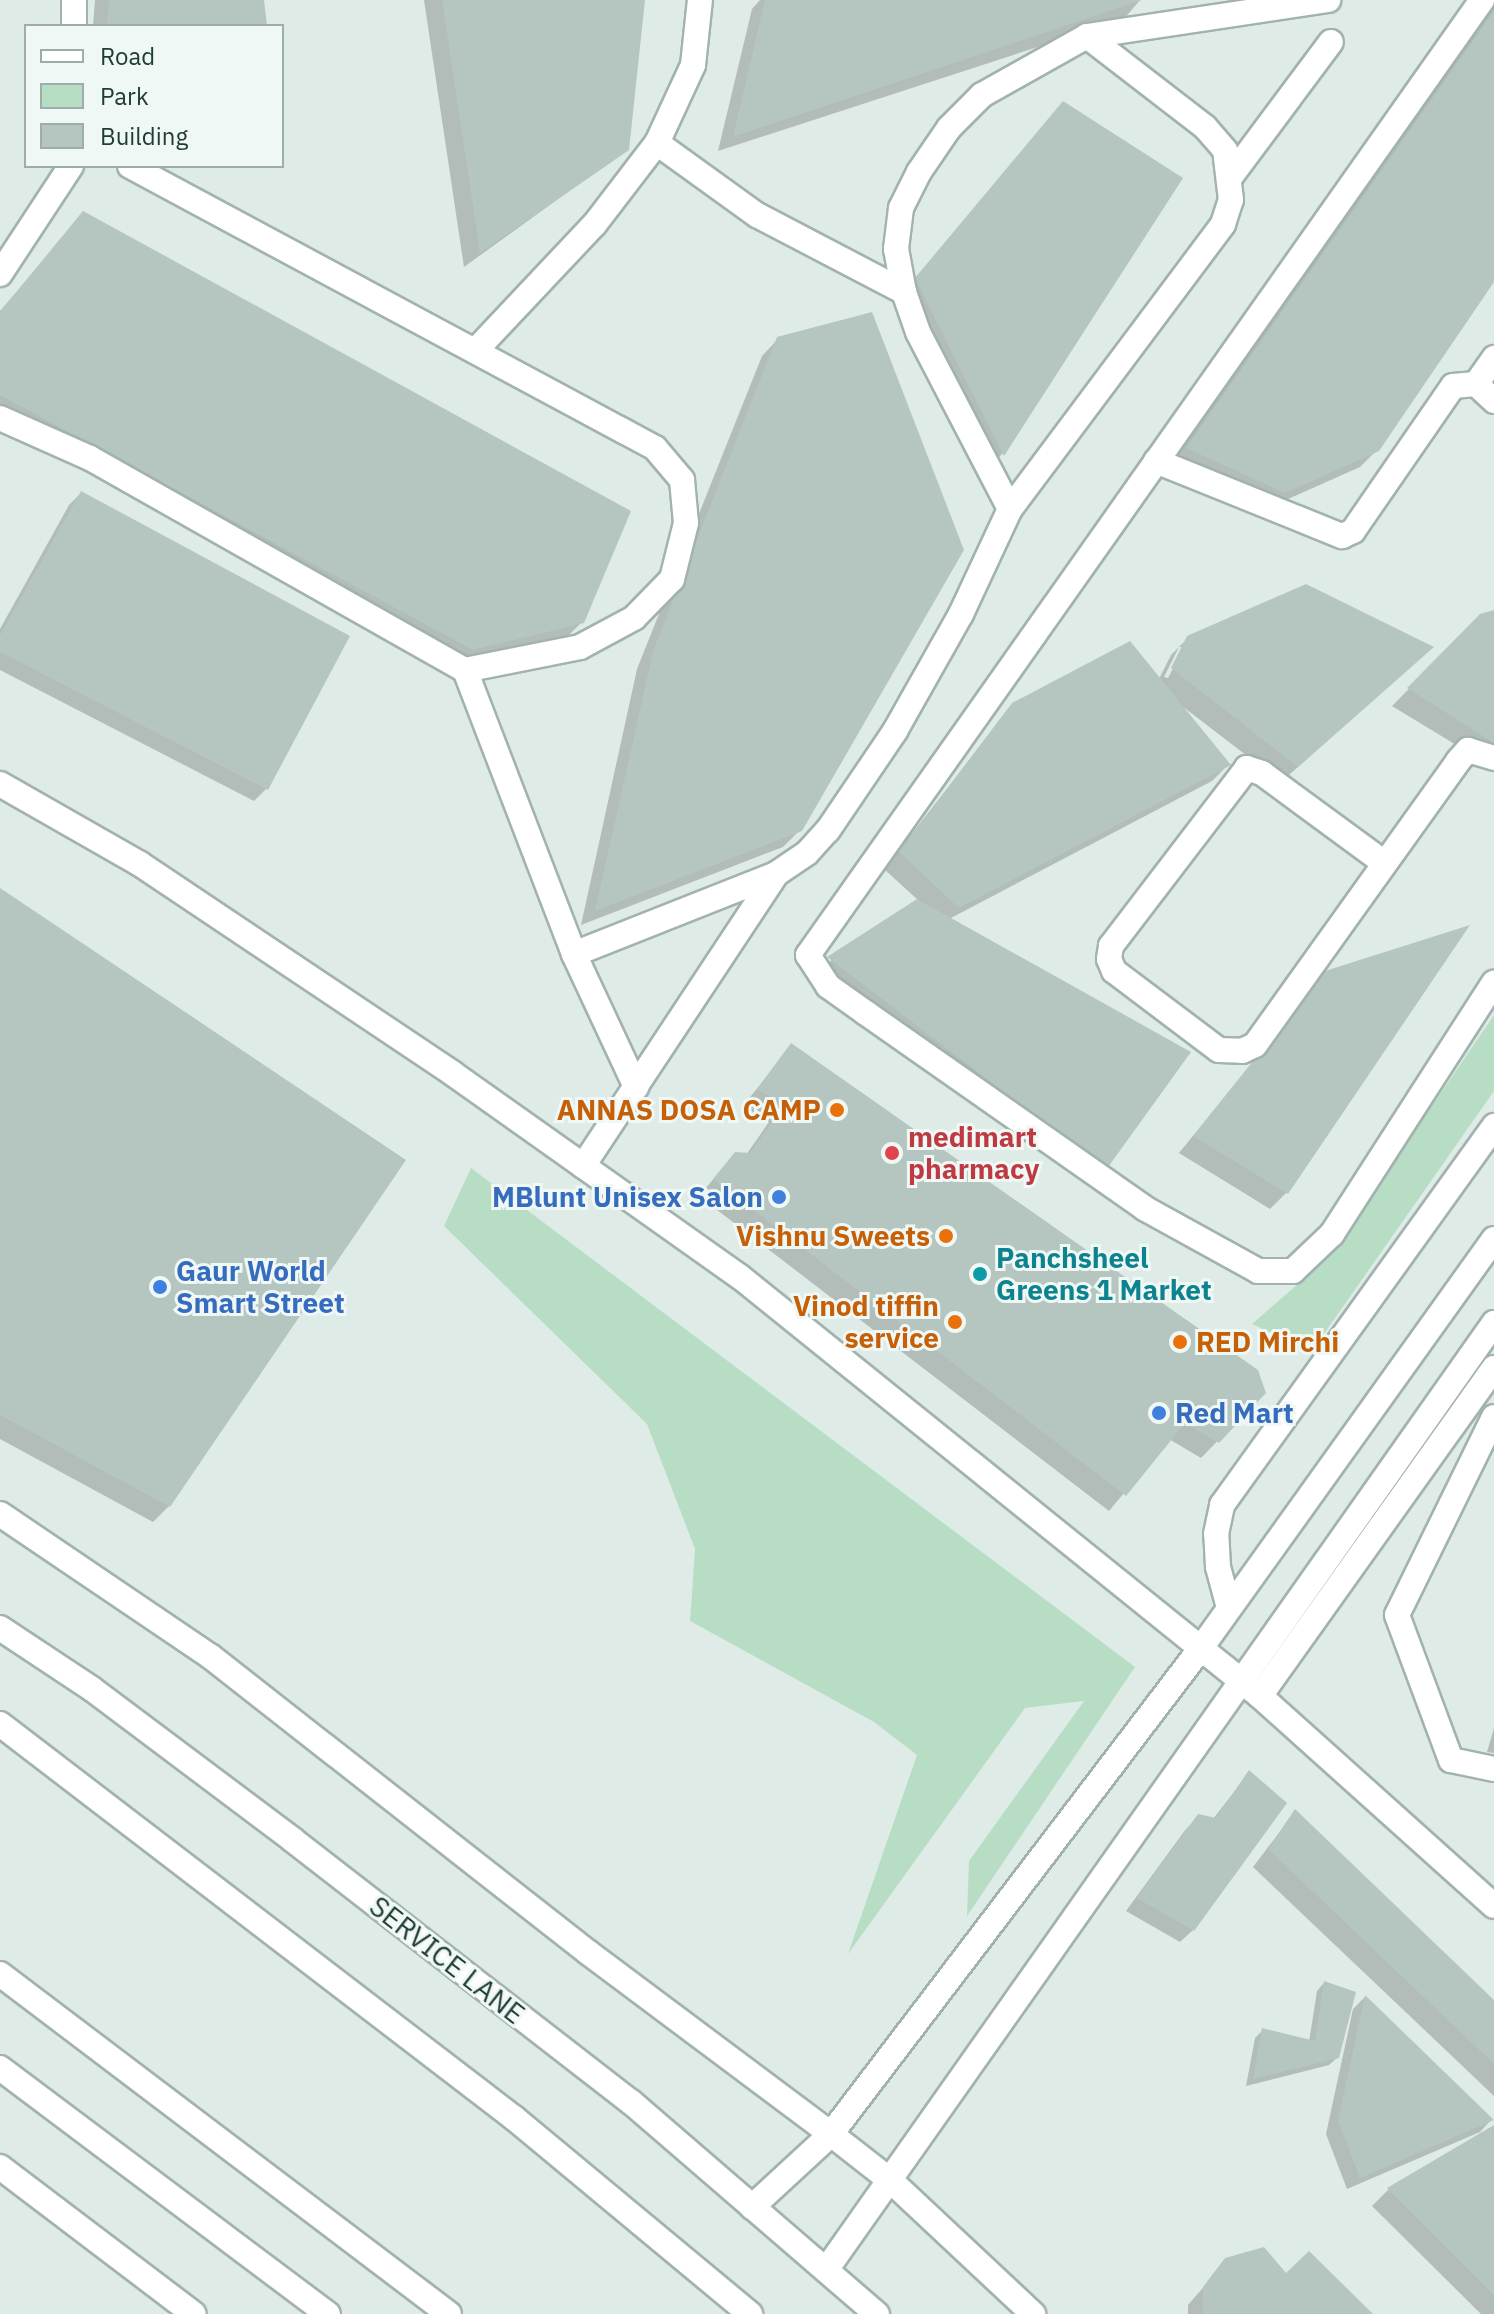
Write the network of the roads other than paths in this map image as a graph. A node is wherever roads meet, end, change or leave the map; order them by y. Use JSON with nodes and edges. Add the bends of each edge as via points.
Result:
{"nodes":[{"id":1,"x":74,"y":0,"type":"edge"},
{"id":2,"x":700,"y":0,"type":"edge"},
{"id":3,"x":1328,"y":0,"type":"edge"},
{"id":4,"x":1482,"y":0,"type":"edge"},
{"id":5,"x":74,"y":24,"type":"edge"},
{"id":6,"x":1087,"y":36,"type":"junction"},
{"id":7,"x":1331,"y":42,"type":"dead end"},
{"id":8,"x":657,"y":143,"type":"junction"},
{"id":9,"x":70,"y":168,"type":"edge"},
{"id":10,"x":134,"y":168,"type":"edge"},
{"id":11,"x":1231,"y":176,"type":"junction"},
{"id":12,"x":0,"y":274,"type":"edge"},
{"id":13,"x":904,"y":292,"type":"junction"},
{"id":14,"x":476,"y":350,"type":"junction"},
{"id":15,"x":1494,"y":358,"type":"edge"},
{"id":16,"x":1476,"y":384,"type":"junction"},
{"id":17,"x":1494,"y":401,"type":"edge"},
{"id":18,"x":0,"y":418,"type":"edge"},
{"id":19,"x":1156,"y":461,"type":"junction"},
{"id":20,"x":1010,"y":509,"type":"junction"},
{"id":21,"x":465,"y":670,"type":"junction"},
{"id":22,"x":1494,"y":758,"type":"edge"},
{"id":23,"x":0,"y":784,"type":"edge"},
{"id":24,"x":1383,"y":862,"type":"junction"},
{"id":25,"x":776,"y":874,"type":"junction"},
{"id":26,"x":574,"y":954,"type":"junction"},
{"id":27,"x":1494,"y":983,"type":"edge"},
{"id":28,"x":636,"y":1087,"type":"junction"},
{"id":29,"x":1494,"y":1126,"type":"edge"},
{"id":30,"x":583,"y":1166,"type":"junction"},
{"id":31,"x":1494,"y":1239,"type":"edge"},
{"id":32,"x":1494,"y":1323,"type":"edge"},
{"id":33,"x":1494,"y":1368,"type":"edge"},
{"id":34,"x":1494,"y":1417,"type":"edge"},
{"id":35,"x":0,"y":1514,"type":"edge"},
{"id":36,"x":1229,"y":1608,"type":"junction"},
{"id":37,"x":0,"y":1628,"type":"edge"},
{"id":38,"x":1201,"y":1648,"type":"junction"},
{"id":39,"x":1251,"y":1689,"type":"junction"},
{"id":40,"x":0,"y":1724,"type":"edge"},
{"id":41,"x":1494,"y":1769,"type":"edge"},
{"id":42,"x":1494,"y":1906,"type":"edge"},
{"id":43,"x":0,"y":1974,"type":"edge"},
{"id":44,"x":0,"y":2068,"type":"edge"},
{"id":45,"x":831,"y":2134,"type":"junction"},
{"id":46,"x":0,"y":2167,"type":"edge"},
{"id":47,"x":891,"y":2181,"type":"junction"},
{"id":48,"x":752,"y":2207,"type":"junction"},
{"id":49,"x":826,"y":2270,"type":"junction"},
{"id":50,"x":194,"y":2314,"type":"edge"},
{"id":51,"x":328,"y":2314,"type":"edge"},
{"id":52,"x":449,"y":2314,"type":"edge"},
{"id":53,"x":750,"y":2314,"type":"edge"},
{"id":54,"x":877,"y":2314,"type":"edge"},
{"id":55,"x":1033,"y":2314,"type":"edge"}],
"edges":[{"from":1,"to":5,"type":"street"},
{"from":2,"to":8,"type":"street","via":[[693,65]]},
{"from":3,"to":6,"type":"street"},
{"from":4,"to":19,"type":"street"},
{"from":6,"to":11,"type":"street","via":[[1205,127],[1225,150]]},
{"from":6,"to":13,"type":"street","via":[[982,95],[949,128],[901,208],[896,249]]},
{"from":7,"to":11,"type":"street"},
{"from":8,"to":13,"type":"street","via":[[757,215]]},
{"from":8,"to":14,"type":"street","via":[[594,225]]},
{"from":9,"to":12,"type":"street"},
{"from":10,"to":14,"type":"street"},
{"from":11,"to":20,"type":"street","via":[[1223,224]]},
{"from":13,"to":20,"type":"street","via":[[918,332]]},
{"from":14,"to":21,"type":"street","via":[[655,448],[682,480],[686,523],[672,579],[634,618],[580,647]]},
{"from":15,"to":16,"type":"street"},
{"from":16,"to":17,"type":"street"},
{"from":16,"to":19,"type":"street","via":[[1453,386],[1362,519],[1342,536]]},
{"from":18,"to":21,"type":"street","via":[[90,458]]},
{"from":19,"to":27,"type":"street","via":[[808,955],[828,986],[1207,1247],[1258,1271],[1293,1271],[1332,1234]]},
{"from":20,"to":25,"type":"street","via":[[961,614],[895,731],[828,830]]},
{"from":21,"to":26,"type":"street"},
{"from":22,"to":24,"type":"street","via":[[1468,750]]},
{"from":23,"to":30,"type":"street","via":[[140,864]]},
{"from":24,"to":24,"type":"street","via":[[1255,1045],[1242,1051],[1219,1050],[1114,971],[1109,959],[1111,946],[1247,768],[1262,773]]},
{"from":25,"to":26,"type":"street"},
{"from":25,"to":28,"type":"street"},
{"from":26,"to":28,"type":"street"},
{"from":28,"to":30,"type":"street"},
{"from":29,"to":36,"type":"street","via":[[1222,1505],[1216,1534],[1218,1567]]},
{"from":30,"to":38,"type":"street","via":[[739,1276]]},
{"from":31,"to":36,"type":"street"},
{"from":32,"to":39,"type":"street"},
{"from":33,"to":39,"type":"street"},
{"from":34,"to":41,"type":"street","via":[[1397,1615],[1451,1760]]},
{"from":35,"to":45,"type":"street","via":[[210,1656],[589,1953]]},
{"from":36,"to":38,"type":"street"},
{"from":37,"to":48,"type":"street","name":"SERVICE LANE","via":[[92,1689],[293,1840],[631,2102]]},
{"from":38,"to":39,"type":"street"},
{"from":38,"to":45,"type":"street"},
{"from":39,"to":42,"type":"street"},
{"from":39,"to":47,"type":"street"},
{"from":40,"to":53,"type":"street","via":[[514,2118]]},
{"from":43,"to":52,"type":"street"},
{"from":44,"to":51,"type":"street"},
{"from":45,"to":47,"type":"street"},
{"from":45,"to":48,"type":"street"},
{"from":46,"to":50,"type":"street"},
{"from":47,"to":49,"type":"street"},
{"from":47,"to":55,"type":"street"},
{"from":48,"to":49,"type":"street","name":"SERVICE LANE"},
{"from":49,"to":54,"type":"street","name":"SERVICE LANE"}]}
